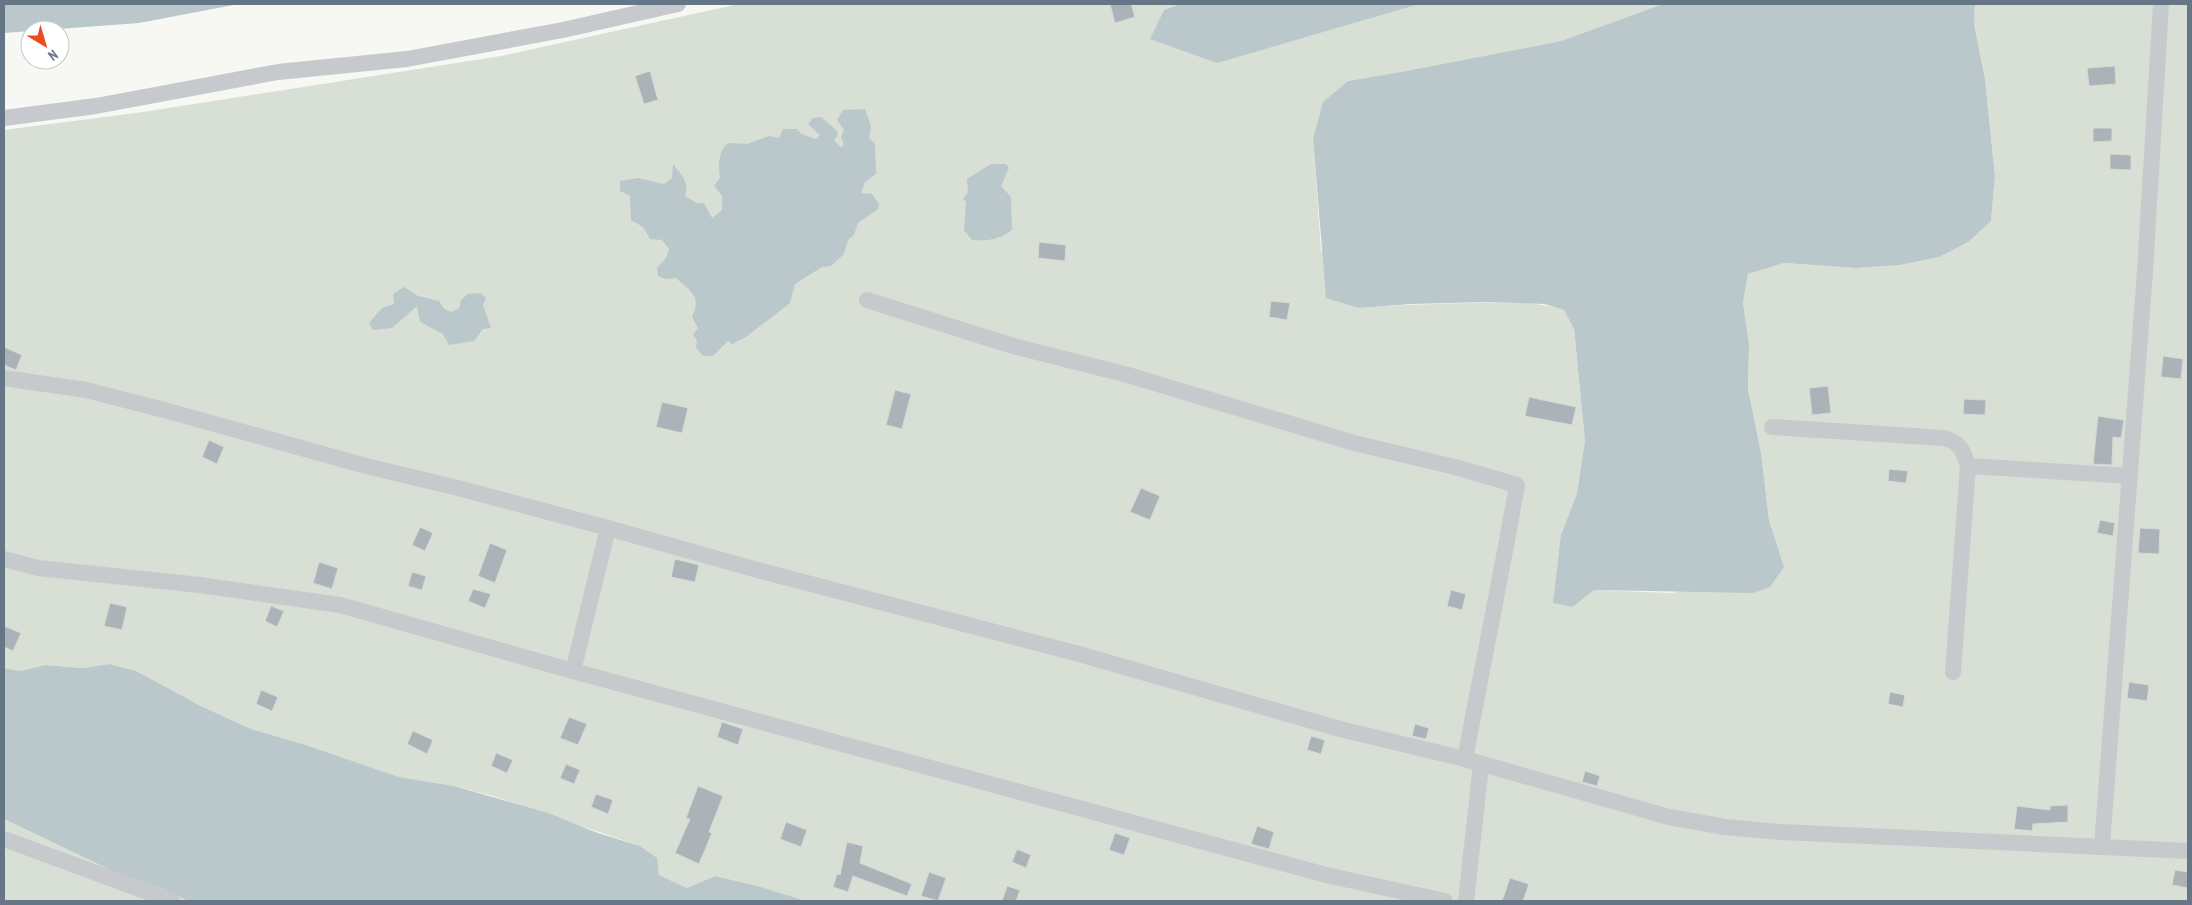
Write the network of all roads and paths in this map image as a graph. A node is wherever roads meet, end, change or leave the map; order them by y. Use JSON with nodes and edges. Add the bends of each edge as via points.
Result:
{"nodes":[{"id":1,"x":678,"y":4,"type":"edge"},
{"id":2,"x":2161,"y":4,"type":"edge"},
{"id":3,"x":4,"y":118,"type":"edge"},
{"id":4,"x":867,"y":300,"type":"dead end"},
{"id":5,"x":4,"y":378,"type":"edge"},
{"id":6,"x":1772,"y":427,"type":"dead end"},
{"id":7,"x":1968,"y":466,"type":"junction"},
{"id":8,"x":2130,"y":476,"type":"junction"},
{"id":9,"x":608,"y":528,"type":"junction"},
{"id":10,"x":4,"y":559,"type":"edge"},
{"id":11,"x":573,"y":671,"type":"junction"},
{"id":12,"x":1952,"y":672,"type":"dead end"},
{"id":13,"x":1465,"y":759,"type":"junction"},
{"id":14,"x":1481,"y":765,"type":"junction"},
{"id":15,"x":4,"y":839,"type":"edge"},
{"id":16,"x":2102,"y":846,"type":"junction"},
{"id":17,"x":2188,"y":851,"type":"edge"},
{"id":18,"x":172,"y":901,"type":"edge"},
{"id":19,"x":1445,"y":901,"type":"edge"},
{"id":20,"x":1466,"y":901,"type":"edge"}],
"edges":[{"from":1,"to":3,"type":"lane","via":[[563,30],[407,59],[278,72],[96,106]]},
{"from":2,"to":8,"type":"lane"},
{"from":4,"to":13,"type":"lane","via":[[1013,346],[1128,375],[1354,443],[1517,485]]},
{"from":5,"to":9,"type":"lane","via":[[86,390]]},
{"from":6,"to":7,"type":"lane","via":[[1944,438],[1953,440],[1964,451]]},
{"from":7,"to":8,"type":"lane"},
{"from":7,"to":12,"type":"lane"},
{"from":8,"to":16,"type":"lane"},
{"from":9,"to":11,"type":"lane"},
{"from":9,"to":13,"type":"lane","via":[[761,572],[1079,654],[1340,729]]},
{"from":10,"to":11,"type":"lane","via":[[38,568],[200,585],[340,605]]},
{"from":11,"to":19,"type":"lane","via":[[1326,875]]},
{"from":13,"to":14,"type":"lane"},
{"from":14,"to":16,"type":"lane","via":[[1669,817],[1725,827]]},
{"from":14,"to":20,"type":"lane"},
{"from":15,"to":18,"type":"lane"},
{"from":16,"to":17,"type":"lane"}]}
